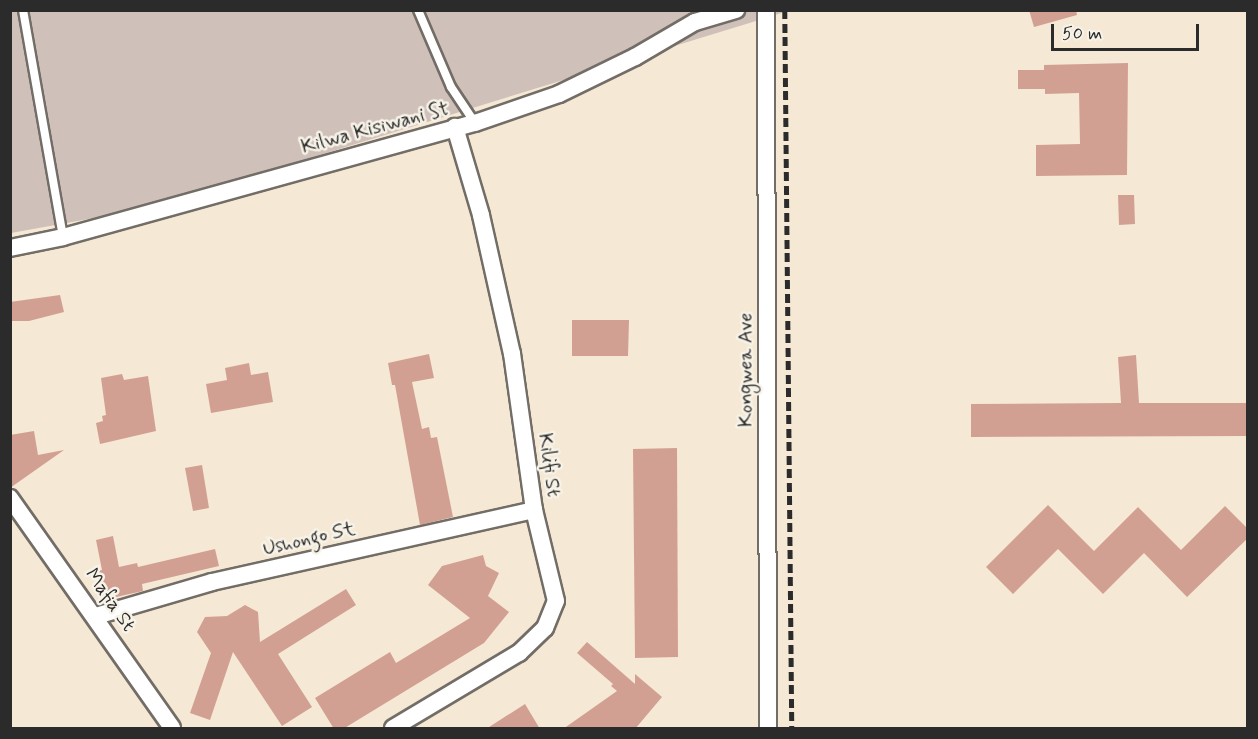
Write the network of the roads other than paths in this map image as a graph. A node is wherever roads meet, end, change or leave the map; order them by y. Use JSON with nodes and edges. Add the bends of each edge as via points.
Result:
{"nodes":[{"id":1,"x":23,"y":10,"type":"edge"},
{"id":2,"x":418,"y":10,"type":"edge"},
{"id":3,"x":736,"y":10,"type":"edge"},
{"id":4,"x":766,"y":10,"type":"edge"},
{"id":5,"x":475,"y":123,"type":"junction"},
{"id":6,"x":455,"y":127,"type":"junction"},
{"id":7,"x":63,"y":237,"type":"junction"},
{"id":8,"x":10,"y":248,"type":"edge"},
{"id":9,"x":10,"y":498,"type":"edge"},
{"id":10,"x":534,"y":510,"type":"junction"},
{"id":11,"x":96,"y":616,"type":"junction"},
{"id":12,"x":172,"y":729,"type":"edge"},
{"id":13,"x":393,"y":729,"type":"edge"},
{"id":14,"x":768,"y":729,"type":"edge"}],
"edges":[{"from":1,"to":7,"type":"lane"},
{"from":2,"to":5,"type":"lane","via":[[451,87]]},
{"from":3,"to":5,"type":"street","name":"Kilwa Kisiwani St","via":[[695,22],[559,94]]},
{"from":4,"to":14,"type":"street","name":"Kongwea Ave"},
{"from":5,"to":6,"type":"street","name":"Kilwa Kisiwani St"},
{"from":6,"to":7,"type":"street","name":"Kilwa Kisiwani St"},
{"from":6,"to":10,"type":"street","name":"Kilifi St","via":[[481,215],[512,354]]},
{"from":7,"to":8,"type":"street","name":"Kilwa Kisiwani St"},
{"from":9,"to":11,"type":"street","name":"Mafia St"},
{"from":10,"to":11,"type":"street","name":"Ushongo St","via":[[212,582]]},
{"from":10,"to":13,"type":"street","name":"Kilifi St","via":[[556,601],[545,628],[519,653]]},
{"from":11,"to":12,"type":"street","name":"Mafia St"}]}
